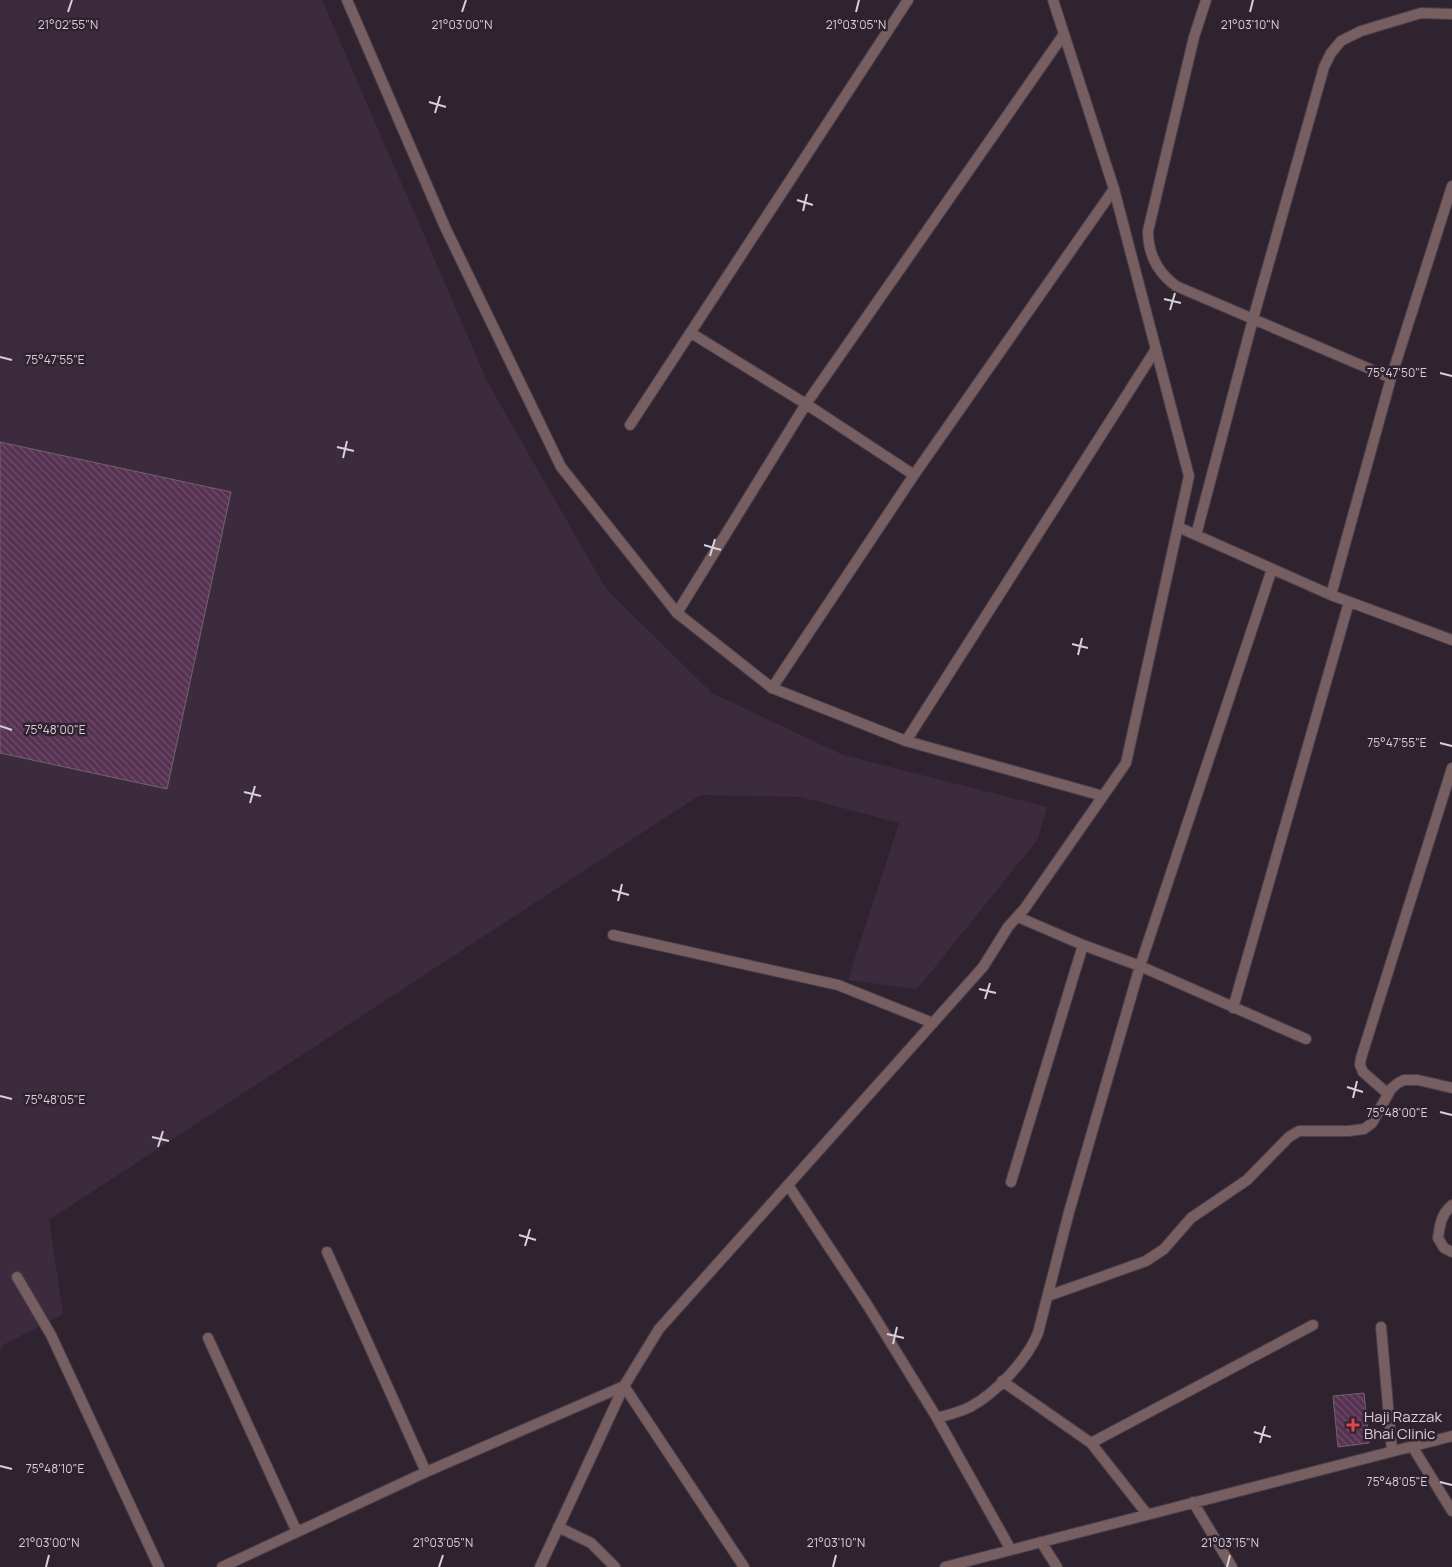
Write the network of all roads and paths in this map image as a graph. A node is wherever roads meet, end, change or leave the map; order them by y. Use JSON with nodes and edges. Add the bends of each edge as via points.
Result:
{"nodes":[{"id":1,"x":347,"y":0,"type":"edge"},
{"id":2,"x":908,"y":0,"type":"edge"},
{"id":3,"x":1052,"y":0,"type":"edge"},
{"id":4,"x":1206,"y":0,"type":"edge"},
{"id":5,"x":1452,"y":14,"type":"edge"},
{"id":6,"x":1064,"y":34,"type":"junction"},
{"id":7,"x":1452,"y":186,"type":"edge"},
{"id":8,"x":1114,"y":189,"type":"junction"},
{"id":9,"x":1253,"y":319,"type":"junction"},
{"id":10,"x":691,"y":332,"type":"junction"},
{"id":11,"x":1156,"y":349,"type":"junction"},
{"id":12,"x":1392,"y":378,"type":"junction"},
{"id":13,"x":806,"y":404,"type":"junction"},
{"id":14,"x":630,"y":425,"type":"dead end"},
{"id":15,"x":914,"y":475,"type":"junction"},
{"id":16,"x":1178,"y":527,"type":"junction"},
{"id":17,"x":1196,"y":535,"type":"junction"},
{"id":18,"x":1272,"y":569,"type":"junction"},
{"id":19,"x":1331,"y":595,"type":"junction"},
{"id":20,"x":1349,"y":602,"type":"junction"},
{"id":21,"x":677,"y":613,"type":"junction"},
{"id":22,"x":1452,"y":640,"type":"edge"},
{"id":23,"x":772,"y":688,"type":"junction"},
{"id":24,"x":906,"y":741,"type":"junction"},
{"id":25,"x":1452,"y":768,"type":"edge"},
{"id":26,"x":1103,"y":796,"type":"junction"},
{"id":27,"x":1018,"y":916,"type":"junction"},
{"id":28,"x":614,"y":936,"type":"dead end"},
{"id":29,"x":1083,"y":945,"type":"junction"},
{"id":30,"x":1140,"y":966,"type":"junction"},
{"id":31,"x":1233,"y":1008,"type":"junction"},
{"id":32,"x":933,"y":1023,"type":"junction"},
{"id":33,"x":1306,"y":1039,"type":"dead end"},
{"id":34,"x":1452,"y":1088,"type":"edge"},
{"id":35,"x":1388,"y":1094,"type":"junction"},
{"id":36,"x":1011,"y":1182,"type":"dead end"},
{"id":37,"x":788,"y":1186,"type":"junction"},
{"id":38,"x":1452,"y":1205,"type":"edge"},
{"id":39,"x":327,"y":1252,"type":"dead end"},
{"id":40,"x":1452,"y":1252,"type":"edge"},
{"id":41,"x":17,"y":1277,"type":"dead end"},
{"id":42,"x":1048,"y":1296,"type":"junction"},
{"id":43,"x":1313,"y":1325,"type":"dead end"},
{"id":44,"x":1381,"y":1327,"type":"dead end"},
{"id":45,"x":208,"y":1338,"type":"dead end"},
{"id":46,"x":1002,"y":1381,"type":"junction"},
{"id":47,"x":624,"y":1386,"type":"junction"},
{"id":48,"x":937,"y":1418,"type":"junction"},
{"id":49,"x":1452,"y":1436,"type":"edge"},
{"id":50,"x":1091,"y":1443,"type":"junction"},
{"id":51,"x":1412,"y":1446,"type":"junction"},
{"id":52,"x":1392,"y":1451,"type":"junction"},
{"id":53,"x":426,"y":1472,"type":"junction"},
{"id":54,"x":1193,"y":1502,"type":"junction"},
{"id":55,"x":1452,"y":1511,"type":"edge"},
{"id":56,"x":1148,"y":1514,"type":"junction"},
{"id":57,"x":558,"y":1527,"type":"junction"},
{"id":58,"x":296,"y":1532,"type":"junction"},
{"id":59,"x":1041,"y":1542,"type":"junction"},
{"id":60,"x":1011,"y":1550,"type":"junction"},
{"id":61,"x":159,"y":1567,"type":"edge"},
{"id":62,"x":222,"y":1567,"type":"edge"},
{"id":63,"x":540,"y":1567,"type":"edge"},
{"id":64,"x":614,"y":1567,"type":"edge"},
{"id":65,"x":744,"y":1567,"type":"edge"},
{"id":66,"x":945,"y":1567,"type":"edge"},
{"id":67,"x":1057,"y":1567,"type":"edge"},
{"id":68,"x":1232,"y":1567,"type":"edge"}],
"edges":[{"from":1,"to":21,"type":"street","via":[[445,227],[562,467]]},
{"from":2,"to":10,"type":"street"},
{"from":3,"to":6,"type":"street"},
{"from":4,"to":9,"type":"street","via":[[1187,66],[1148,242],[1159,271],[1176,286]]},
{"from":5,"to":9,"type":"street","via":[[1421,13],[1341,40],[1331,52],[1324,67]]},
{"from":6,"to":8,"type":"street"},
{"from":6,"to":13,"type":"street"},
{"from":7,"to":12,"type":"street"},
{"from":8,"to":11,"type":"street"},
{"from":8,"to":15,"type":"street"},
{"from":9,"to":12,"type":"street"},
{"from":9,"to":17,"type":"street"},
{"from":10,"to":13,"type":"street"},
{"from":10,"to":14,"type":"street"},
{"from":11,"to":16,"type":"street","via":[[1189,476]]},
{"from":11,"to":24,"type":"street"},
{"from":12,"to":19,"type":"street"},
{"from":13,"to":15,"type":"street"},
{"from":13,"to":21,"type":"street"},
{"from":15,"to":23,"type":"street"},
{"from":16,"to":17,"type":"street"},
{"from":16,"to":26,"type":"street","via":[[1126,763]]},
{"from":17,"to":18,"type":"street"},
{"from":18,"to":19,"type":"street"},
{"from":18,"to":30,"type":"street"},
{"from":19,"to":20,"type":"street"},
{"from":20,"to":22,"type":"street"},
{"from":20,"to":31,"type":"street"},
{"from":21,"to":23,"type":"street"},
{"from":23,"to":24,"type":"street"},
{"from":24,"to":26,"type":"street"},
{"from":25,"to":35,"type":"street","via":[[1361,1058],[1363,1072]]},
{"from":26,"to":27,"type":"street"},
{"from":27,"to":29,"type":"street"},
{"from":27,"to":32,"type":"street","via":[[983,968]]},
{"from":28,"to":32,"type":"street","via":[[838,985]]},
{"from":29,"to":30,"type":"street"},
{"from":29,"to":36,"type":"street"},
{"from":30,"to":31,"type":"street"},
{"from":30,"to":42,"type":"street"},
{"from":31,"to":33,"type":"street"},
{"from":32,"to":37,"type":"street"},
{"from":34,"to":35,"type":"street","via":[[1404,1080]]},
{"from":35,"to":42,"type":"street","via":[[1372,1123],[1364,1129],[1299,1131],[1289,1137],[1247,1180],[1191,1218],[1164,1249],[1146,1261]]},
{"from":37,"to":47,"type":"street","via":[[659,1328]]},
{"from":37,"to":48,"type":"street"},
{"from":38,"to":40,"type":"street","via":[[1441,1219],[1438,1238],[1444,1248]]},
{"from":39,"to":53,"type":"street"},
{"from":41,"to":61,"type":"street","via":[[51,1335]]},
{"from":42,"to":46,"type":"street","via":[[1033,1344],[1019,1366]]},
{"from":43,"to":50,"type":"street"},
{"from":44,"to":52,"type":"street"},
{"from":45,"to":58,"type":"street"},
{"from":46,"to":48,"type":"street","via":[[972,1406]]},
{"from":46,"to":50,"type":"street"},
{"from":47,"to":53,"type":"street"},
{"from":47,"to":57,"type":"street"},
{"from":47,"to":65,"type":"street"},
{"from":48,"to":60,"type":"street"},
{"from":49,"to":51,"type":"street"},
{"from":50,"to":56,"type":"street"},
{"from":51,"to":52,"type":"street"},
{"from":51,"to":55,"type":"street"},
{"from":52,"to":54,"type":"street"},
{"from":53,"to":58,"type":"street"},
{"from":54,"to":56,"type":"street"},
{"from":54,"to":68,"type":"street"},
{"from":56,"to":59,"type":"street"},
{"from":57,"to":63,"type":"street"},
{"from":57,"to":64,"type":"street","via":[[591,1543]]},
{"from":58,"to":62,"type":"street"},
{"from":59,"to":60,"type":"street"},
{"from":59,"to":67,"type":"street"},
{"from":60,"to":66,"type":"street"}]}
